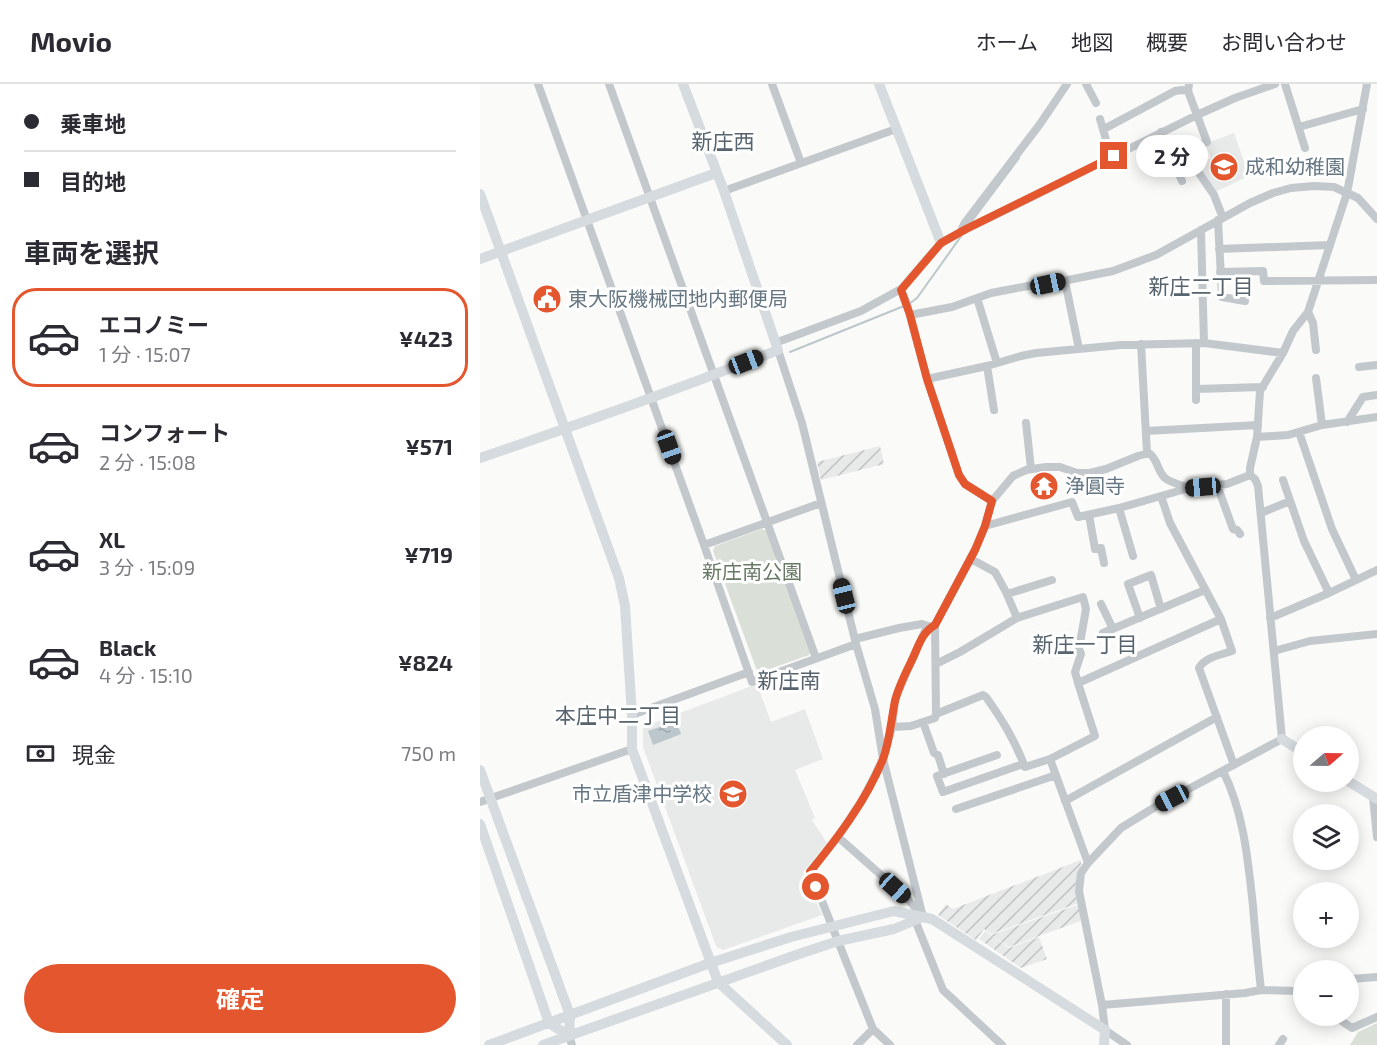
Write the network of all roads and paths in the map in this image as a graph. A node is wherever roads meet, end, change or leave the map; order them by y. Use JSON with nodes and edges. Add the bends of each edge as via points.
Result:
{"nodes":[{"id":1,"x":538,"y":84,"type":"edge"},
{"id":2,"x":609,"y":84,"type":"edge"},
{"id":3,"x":683,"y":84,"type":"edge"},
{"id":4,"x":772,"y":84,"type":"edge"},
{"id":5,"x":879,"y":84,"type":"edge"},
{"id":6,"x":1067,"y":84,"type":"edge"},
{"id":7,"x":1086,"y":84,"type":"edge"},
{"id":8,"x":1275,"y":84,"type":"edge"},
{"id":9,"x":1285,"y":84,"type":"edge"},
{"id":10,"x":1367,"y":84,"type":"edge"},
{"id":11,"x":1188,"y":88,"type":"edge"},
{"id":12,"x":1096,"y":103,"type":"dead end"},
{"id":13,"x":1363,"y":109,"type":"junction"},
{"id":14,"x":1197,"y":115,"type":"junction"},
{"id":15,"x":1100,"y":119,"type":"dead end"},
{"id":16,"x":1299,"y":127,"type":"junction"},
{"id":17,"x":896,"y":129,"type":"junction"},
{"id":18,"x":1104,"y":129,"type":"junction"},
{"id":19,"x":1161,"y":132,"type":"junction"},
{"id":20,"x":1193,"y":147,"type":"dead end"},
{"id":21,"x":1305,"y":148,"type":"dead end"},
{"id":22,"x":1111,"y":157,"type":"junction"},
{"id":23,"x":801,"y":163,"type":"junction"},
{"id":24,"x":716,"y":172,"type":"junction"},
{"id":25,"x":1199,"y":173,"type":"dead end"},
{"id":26,"x":1182,"y":181,"type":"dead end"},
{"id":27,"x":724,"y":191,"type":"junction"},
{"id":28,"x":1347,"y":193,"type":"junction"},
{"id":29,"x":480,"y":194,"type":"edge"},
{"id":30,"x":651,"y":197,"type":"junction"},
{"id":31,"x":1221,"y":219,"type":"junction"},
{"id":32,"x":1377,"y":219,"type":"edge"},
{"id":33,"x":587,"y":220,"type":"junction"},
{"id":34,"x":1201,"y":230,"type":"junction"},
{"id":35,"x":960,"y":232,"type":"junction"},
{"id":36,"x":941,"y":243,"type":"junction"},
{"id":37,"x":1330,"y":245,"type":"junction"},
{"id":38,"x":1220,"y":249,"type":"junction"},
{"id":39,"x":501,"y":252,"type":"junction"},
{"id":40,"x":480,"y":259,"type":"edge"},
{"id":41,"x":1220,"y":272,"type":"junction"},
{"id":42,"x":1377,"y":280,"type":"edge"},
{"id":43,"x":1065,"y":281,"type":"junction"},
{"id":44,"x":1318,"y":281,"type":"junction"},
{"id":45,"x":901,"y":290,"type":"junction"},
{"id":46,"x":977,"y":298,"type":"junction"},
{"id":47,"x":1245,"y":301,"type":"dead end"},
{"id":48,"x":1308,"y":312,"type":"junction"},
{"id":49,"x":910,"y":315,"type":"junction"},
{"id":50,"x":1200,"y":343,"type":"junction"},
{"id":51,"x":1141,"y":344,"type":"junction"},
{"id":52,"x":776,"y":346,"type":"junction"},
{"id":53,"x":1079,"y":349,"type":"junction"},
{"id":54,"x":1316,"y":350,"type":"dead end"},
{"id":55,"x":1283,"y":353,"type":"junction"},
{"id":56,"x":997,"y":363,"type":"junction"},
{"id":57,"x":1377,"y":365,"type":"edge"},
{"id":58,"x":987,"y":366,"type":"junction"},
{"id":59,"x":1359,"y":367,"type":"dead end"},
{"id":60,"x":715,"y":375,"type":"junction"},
{"id":61,"x":1316,"y":378,"type":"dead end"},
{"id":62,"x":927,"y":379,"type":"junction"},
{"id":63,"x":1263,"y":387,"type":"junction"},
{"id":64,"x":1196,"y":389,"type":"junction"},
{"id":65,"x":1377,"y":395,"type":"edge"},
{"id":66,"x":651,"y":398,"type":"junction"},
{"id":67,"x":1196,"y":400,"type":"dead end"},
{"id":68,"x":994,"y":410,"type":"dead end"},
{"id":69,"x":1377,"y":417,"type":"edge"},
{"id":70,"x":1347,"y":422,"type":"junction"},
{"id":71,"x":1026,"y":423,"type":"dead end"},
{"id":72,"x":1258,"y":425,"type":"junction"},
{"id":73,"x":1322,"y":425,"type":"junction"},
{"id":74,"x":565,"y":430,"type":"junction"},
{"id":75,"x":1146,"y":432,"type":"junction"},
{"id":76,"x":1299,"y":432,"type":"junction"},
{"id":77,"x":1257,"y":437,"type":"junction"},
{"id":78,"x":1148,"y":453,"type":"junction"},
{"id":79,"x":480,"y":458,"type":"edge"},
{"id":80,"x":1031,"y":469,"type":"junction"},
{"id":81,"x":1250,"y":475,"type":"junction"},
{"id":82,"x":1283,"y":480,"type":"dead end"},
{"id":83,"x":1217,"y":485,"type":"junction"},
{"id":84,"x":1189,"y":488,"type":"junction"},
{"id":85,"x":1161,"y":496,"type":"junction"},
{"id":86,"x":992,"y":501,"type":"junction"},
{"id":87,"x":1290,"y":501,"type":"junction"},
{"id":88,"x":821,"y":503,"type":"junction"},
{"id":89,"x":1119,"y":508,"type":"junction"},
{"id":90,"x":1261,"y":513,"type":"junction"},
{"id":91,"x":1089,"y":515,"type":"junction"},
{"id":92,"x":767,"y":522,"type":"junction"},
{"id":93,"x":985,"y":526,"type":"junction"},
{"id":94,"x":1240,"y":534,"type":"dead end"},
{"id":95,"x":704,"y":545,"type":"junction"},
{"id":96,"x":1133,"y":556,"type":"dead end"},
{"id":97,"x":971,"y":559,"type":"junction"},
{"id":98,"x":1104,"y":563,"type":"dead end"},
{"id":99,"x":1377,"y":570,"type":"edge"},
{"id":100,"x":1052,"y":580,"type":"dead end"},
{"id":101,"x":1356,"y":580,"type":"junction"},
{"id":102,"x":1205,"y":590,"type":"junction"},
{"id":103,"x":1329,"y":593,"type":"junction"},
{"id":104,"x":1007,"y":594,"type":"junction"},
{"id":105,"x":1101,"y":604,"type":"dead end"},
{"id":106,"x":1161,"y":609,"type":"junction"},
{"id":107,"x":1017,"y":618,"type":"junction"},
{"id":108,"x":1140,"y":618,"type":"junction"},
{"id":109,"x":1270,"y":618,"type":"junction"},
{"id":110,"x":1221,"y":619,"type":"junction"},
{"id":111,"x":934,"y":626,"type":"junction"},
{"id":112,"x":1113,"y":629,"type":"junction"},
{"id":113,"x":1103,"y":633,"type":"dead end"},
{"id":114,"x":1377,"y":634,"type":"edge"},
{"id":115,"x":856,"y":641,"type":"junction"},
{"id":116,"x":1274,"y":651,"type":"junction"},
{"id":117,"x":816,"y":658,"type":"junction"},
{"id":118,"x":936,"y":664,"type":"junction"},
{"id":119,"x":749,"y":672,"type":"junction"},
{"id":120,"x":1078,"y":683,"type":"junction"},
{"id":121,"x":936,"y":714,"type":"junction"},
{"id":122,"x":632,"y":715,"type":"junction"},
{"id":123,"x":1216,"y":717,"type":"junction"},
{"id":124,"x":923,"y":722,"type":"junction"},
{"id":125,"x":892,"y":727,"type":"junction"},
{"id":126,"x":1282,"y":739,"type":"junction"},
{"id":127,"x":1293,"y":746,"type":"edge"},
{"id":128,"x":632,"y":749,"type":"junction"},
{"id":129,"x":997,"y":755,"type":"dead end"},
{"id":130,"x":883,"y":759,"type":"junction"},
{"id":131,"x":1050,"y":759,"type":"junction"},
{"id":132,"x":1023,"y":764,"type":"junction"},
{"id":133,"x":1234,"y":765,"type":"junction"},
{"id":134,"x":480,"y":770,"type":"edge"},
{"id":135,"x":1223,"y":771,"type":"junction"},
{"id":136,"x":945,"y":774,"type":"junction"},
{"id":137,"x":1056,"y":775,"type":"junction"},
{"id":138,"x":1359,"y":788,"type":"edge"},
{"id":139,"x":1375,"y":798,"type":"edge"},
{"id":140,"x":485,"y":800,"type":"edge"},
{"id":141,"x":1065,"y":801,"type":"junction"},
{"id":142,"x":956,"y":809,"type":"dead end"},
{"id":143,"x":480,"y":824,"type":"edge"},
{"id":144,"x":838,"y":837,"type":"junction"},
{"id":145,"x":1377,"y":837,"type":"edge"},
{"id":146,"x":1088,"y":863,"type":"junction"},
{"id":147,"x":919,"y":919,"type":"junction"},
{"id":148,"x":832,"y":926,"type":"junction"},
{"id":149,"x":838,"y":941,"type":"junction"},
{"id":150,"x":710,"y":963,"type":"junction"},
{"id":151,"x":1377,"y":977,"type":"edge"},
{"id":152,"x":1359,"y":978,"type":"edge"},
{"id":153,"x":718,"y":982,"type":"junction"},
{"id":154,"x":1261,"y":990,"type":"junction"},
{"id":155,"x":1293,"y":992,"type":"edge"},
{"id":156,"x":1226,"y":994,"type":"junction"},
{"id":157,"x":1102,"y":1005,"type":"junction"},
{"id":158,"x":570,"y":1015,"type":"junction"},
{"id":159,"x":1377,"y":1017,"type":"edge"},
{"id":160,"x":549,"y":1023,"type":"junction"},
{"id":161,"x":1359,"y":1025,"type":"edge"},
{"id":162,"x":873,"y":1029,"type":"junction"},
{"id":163,"x":1105,"y":1030,"type":"junction"},
{"id":164,"x":571,"y":1040,"type":"edge"},
{"id":165,"x":489,"y":1045,"type":"edge"},
{"id":166,"x":543,"y":1045,"type":"edge"},
{"id":167,"x":787,"y":1045,"type":"edge"},
{"id":168,"x":857,"y":1045,"type":"edge"},
{"id":169,"x":890,"y":1045,"type":"edge"},
{"id":170,"x":1002,"y":1045,"type":"edge"},
{"id":171,"x":1104,"y":1045,"type":"edge"},
{"id":172,"x":1127,"y":1045,"type":"edge"},
{"id":173,"x":1226,"y":1045,"type":"edge"}],
"edges":[{"from":1,"to":33,"type":"street"},
{"from":2,"to":30,"type":"street"},
{"from":3,"to":24,"type":"street"},
{"from":4,"to":23,"type":"street"},
{"from":5,"to":17,"type":"street"},
{"from":6,"to":35,"type":"street"},
{"from":7,"to":12,"type":"street"},
{"from":8,"to":14,"type":"street"},
{"from":9,"to":16,"type":"street"},
{"from":10,"to":13,"type":"street"},
{"from":11,"to":14,"type":"street"},
{"from":11,"to":18,"type":"street","via":[[1175,91]]},
{"from":13,"to":16,"type":"street"},
{"from":13,"to":28,"type":"street"},
{"from":14,"to":19,"type":"street"},
{"from":14,"to":20,"type":"street","via":[[1207,142]]},
{"from":15,"to":18,"type":"street"},
{"from":16,"to":21,"type":"street"},
{"from":17,"to":23,"type":"street"},
{"from":17,"to":36,"type":"street"},
{"from":18,"to":22,"type":"street"},
{"from":19,"to":22,"type":"street"},
{"from":19,"to":26,"type":"street"},
{"from":22,"to":35,"type":"street"},
{"from":23,"to":27,"type":"street"},
{"from":24,"to":27,"type":"street"},
{"from":24,"to":30,"type":"street"},
{"from":25,"to":31,"type":"street","via":[[1214,195]]},
{"from":27,"to":52,"type":"street"},
{"from":28,"to":31,"type":"street","via":[[1334,187],[1291,188]]},
{"from":28,"to":32,"type":"street","via":[[1358,198]]},
{"from":28,"to":37,"type":"street"},
{"from":29,"to":39,"type":"street"},
{"from":30,"to":33,"type":"street"},
{"from":30,"to":60,"type":"street"},
{"from":31,"to":34,"type":"street"},
{"from":31,"to":38,"type":"street"},
{"from":33,"to":39,"type":"street"},
{"from":33,"to":66,"type":"street"},
{"from":34,"to":43,"type":"street","via":[[1156,255],[1113,271]]},
{"from":34,"to":50,"type":"street"},
{"from":35,"to":36,"type":"street"},
{"from":36,"to":45,"type":"street"},
{"from":37,"to":38,"type":"street"},
{"from":37,"to":44,"type":"street"},
{"from":38,"to":41,"type":"street"},
{"from":39,"to":40,"type":"street"},
{"from":39,"to":74,"type":"street"},
{"from":41,"to":44,"type":"street","via":[[1263,271],[1264,281]]},
{"from":41,"to":47,"type":"street","via":[[1222,297]]},
{"from":42,"to":44,"type":"street"},
{"from":43,"to":46,"type":"street"},
{"from":43,"to":53,"type":"street"},
{"from":44,"to":48,"type":"street"},
{"from":45,"to":49,"type":"street"},
{"from":45,"to":52,"type":"street"},
{"from":46,"to":49,"type":"street"},
{"from":46,"to":56,"type":"street"},
{"from":48,"to":54,"type":"street"},
{"from":48,"to":55,"type":"street"},
{"from":49,"to":62,"type":"street"},
{"from":50,"to":51,"type":"street"},
{"from":50,"to":55,"type":"street"},
{"from":50,"to":64,"type":"street"},
{"from":51,"to":53,"type":"street"},
{"from":51,"to":75,"type":"street"},
{"from":52,"to":60,"type":"street"},
{"from":52,"to":88,"type":"street","via":[[802,423]]},
{"from":53,"to":56,"type":"street","via":[[1036,353]]},
{"from":55,"to":63,"type":"street"},
{"from":56,"to":58,"type":"street"},
{"from":57,"to":59,"type":"street"},
{"from":58,"to":62,"type":"street"},
{"from":58,"to":68,"type":"street"},
{"from":60,"to":66,"type":"street"},
{"from":60,"to":92,"type":"street"},
{"from":61,"to":73,"type":"street"},
{"from":62,"to":86,"type":"street","via":[[959,475],[965,484]]},
{"from":63,"to":64,"type":"street"},
{"from":63,"to":72,"type":"street"},
{"from":64,"to":67,"type":"street"},
{"from":65,"to":70,"type":"street","via":[[1363,397]]},
{"from":66,"to":74,"type":"street"},
{"from":66,"to":95,"type":"street"},
{"from":69,"to":70,"type":"street"},
{"from":70,"to":73,"type":"street"},
{"from":71,"to":80,"type":"street"},
{"from":72,"to":75,"type":"street"},
{"from":72,"to":77,"type":"street"},
{"from":73,"to":76,"type":"street"},
{"from":74,"to":79,"type":"street"},
{"from":74,"to":122,"type":"street","via":[[619,578],[625,606]]},
{"from":75,"to":78,"type":"street"},
{"from":76,"to":77,"type":"street"},
{"from":76,"to":101,"type":"street","via":[[1332,529]]},
{"from":77,"to":81,"type":"street"},
{"from":78,"to":80,"type":"street","via":[[1090,473],[1060,467]]},
{"from":78,"to":84,"type":"street","via":[[1155,457],[1165,478]]},
{"from":80,"to":86,"type":"street","via":[[1013,476]]},
{"from":81,"to":83,"type":"street"},
{"from":81,"to":90,"type":"street","via":[[1258,486]]},
{"from":82,"to":87,"type":"street"},
{"from":83,"to":84,"type":"street"},
{"from":83,"to":94,"type":"street","via":[[1233,529]]},
{"from":84,"to":85,"type":"street"},
{"from":85,"to":89,"type":"street"},
{"from":85,"to":102,"type":"street","via":[[1170,523]]},
{"from":86,"to":93,"type":"street"},
{"from":87,"to":90,"type":"street"},
{"from":87,"to":103,"type":"street"},
{"from":88,"to":92,"type":"street"},
{"from":88,"to":115,"type":"street"},
{"from":89,"to":91,"type":"street"},
{"from":89,"to":96,"type":"street"},
{"from":90,"to":109,"type":"street"},
{"from":91,"to":93,"type":"street","via":[[1078,517],[1072,502]]},
{"from":91,"to":98,"type":"street","via":[[1095,549],[1101,548]]},
{"from":92,"to":95,"type":"street"},
{"from":92,"to":117,"type":"street"},
{"from":93,"to":97,"type":"street"},
{"from":95,"to":119,"type":"street"},
{"from":97,"to":104,"type":"street","via":[[995,572]]},
{"from":97,"to":111,"type":"street"},
{"from":99,"to":101,"type":"street"},
{"from":100,"to":104,"type":"street"},
{"from":101,"to":103,"type":"street"},
{"from":102,"to":106,"type":"street"},
{"from":102,"to":110,"type":"street"},
{"from":103,"to":109,"type":"street"},
{"from":104,"to":107,"type":"street"},
{"from":105,"to":112,"type":"street"},
{"from":106,"to":108,"type":"street"},
{"from":106,"to":108,"type":"street","via":[[1151,575],[1128,584]]},
{"from":107,"to":118,"type":"street"},
{"from":107,"to":120,"type":"street","via":[[1083,597],[1086,609],[1075,672]]},
{"from":108,"to":112,"type":"street"},
{"from":109,"to":116,"type":"street"},
{"from":110,"to":120,"type":"street"},
{"from":110,"to":123,"type":"street","via":[[1232,651],[1209,659],[1198,668]]},
{"from":111,"to":115,"type":"street","via":[[899,628]]},
{"from":111,"to":118,"type":"street"},
{"from":111,"to":125,"type":"street","via":[[925,631],[906,671],[895,700]]},
{"from":112,"to":113,"type":"street"},
{"from":114,"to":116,"type":"street","via":[[1310,641]]},
{"from":115,"to":117,"type":"street"},
{"from":115,"to":130,"type":"street","via":[[875,709]]},
{"from":116,"to":126,"type":"street"},
{"from":117,"to":119,"type":"street","via":[[752,682]]},
{"from":118,"to":121,"type":"street"},
{"from":119,"to":122,"type":"street"},
{"from":120,"to":131,"type":"street","via":[[1095,736]]},
{"from":121,"to":124,"type":"street"},
{"from":121,"to":132,"type":"street","via":[[983,695],[1006,725]]},
{"from":122,"to":128,"type":"street"},
{"from":123,"to":133,"type":"street"},
{"from":123,"to":141,"type":"street"},
{"from":124,"to":125,"type":"street"},
{"from":124,"to":136,"type":"street"},
{"from":125,"to":130,"type":"street"},
{"from":126,"to":127,"type":"street"},
{"from":126,"to":133,"type":"street"},
{"from":128,"to":140,"type":"street"},
{"from":128,"to":150,"type":"street"},
{"from":129,"to":136,"type":"street"},
{"from":130,"to":144,"type":"street"},
{"from":130,"to":147,"type":"street"},
{"from":131,"to":132,"type":"street","via":[[1024,767]]},
{"from":131,"to":137,"type":"street"},
{"from":132,"to":136,"type":"street","via":[[943,792],[937,776]]},
{"from":133,"to":135,"type":"street"},
{"from":134,"to":140,"type":"street"},
{"from":135,"to":146,"type":"street","via":[[1121,828]]},
{"from":135,"to":154,"type":"street","via":[[1241,822],[1250,872]]},
{"from":137,"to":141,"type":"street"},
{"from":137,"to":142,"type":"street"},
{"from":138,"to":139,"type":"street"},
{"from":139,"to":145,"type":"street"},
{"from":140,"to":158,"type":"street"},
{"from":141,"to":146,"type":"street"},
{"from":143,"to":160,"type":"street"},
{"from":144,"to":147,"type":"street","via":[[906,897]]},
{"from":144,"to":148,"type":"street","via":[[810,872]]},
{"from":146,"to":157,"type":"street","via":[[1081,873],[1079,891]]},
{"from":147,"to":148,"type":"street","via":[[894,911]]},
{"from":147,"to":149,"type":"street","via":[[894,929]]},
{"from":147,"to":163,"type":"street","via":[[932,918]]},
{"from":147,"to":170,"type":"street","via":[[943,990]]},
{"from":148,"to":149,"type":"street"},
{"from":148,"to":150,"type":"street"},
{"from":149,"to":153,"type":"street"},
{"from":149,"to":162,"type":"street"},
{"from":150,"to":153,"type":"street"},
{"from":150,"to":158,"type":"street"},
{"from":151,"to":152,"type":"street"},
{"from":153,"to":164,"type":"street"},
{"from":153,"to":167,"type":"street"},
{"from":154,"to":155,"type":"street"},
{"from":154,"to":156,"type":"street"},
{"from":156,"to":157,"type":"street"},
{"from":156,"to":173,"type":"street"},
{"from":157,"to":163,"type":"street"},
{"from":158,"to":160,"type":"street"},
{"from":158,"to":164,"type":"street"},
{"from":159,"to":161,"type":"street"},
{"from":160,"to":164,"type":"street"},
{"from":160,"to":165,"type":"street"},
{"from":162,"to":168,"type":"street"},
{"from":162,"to":169,"type":"street"},
{"from":163,"to":171,"type":"street"},
{"from":163,"to":172,"type":"street"},
{"from":164,"to":166,"type":"street"}]}
